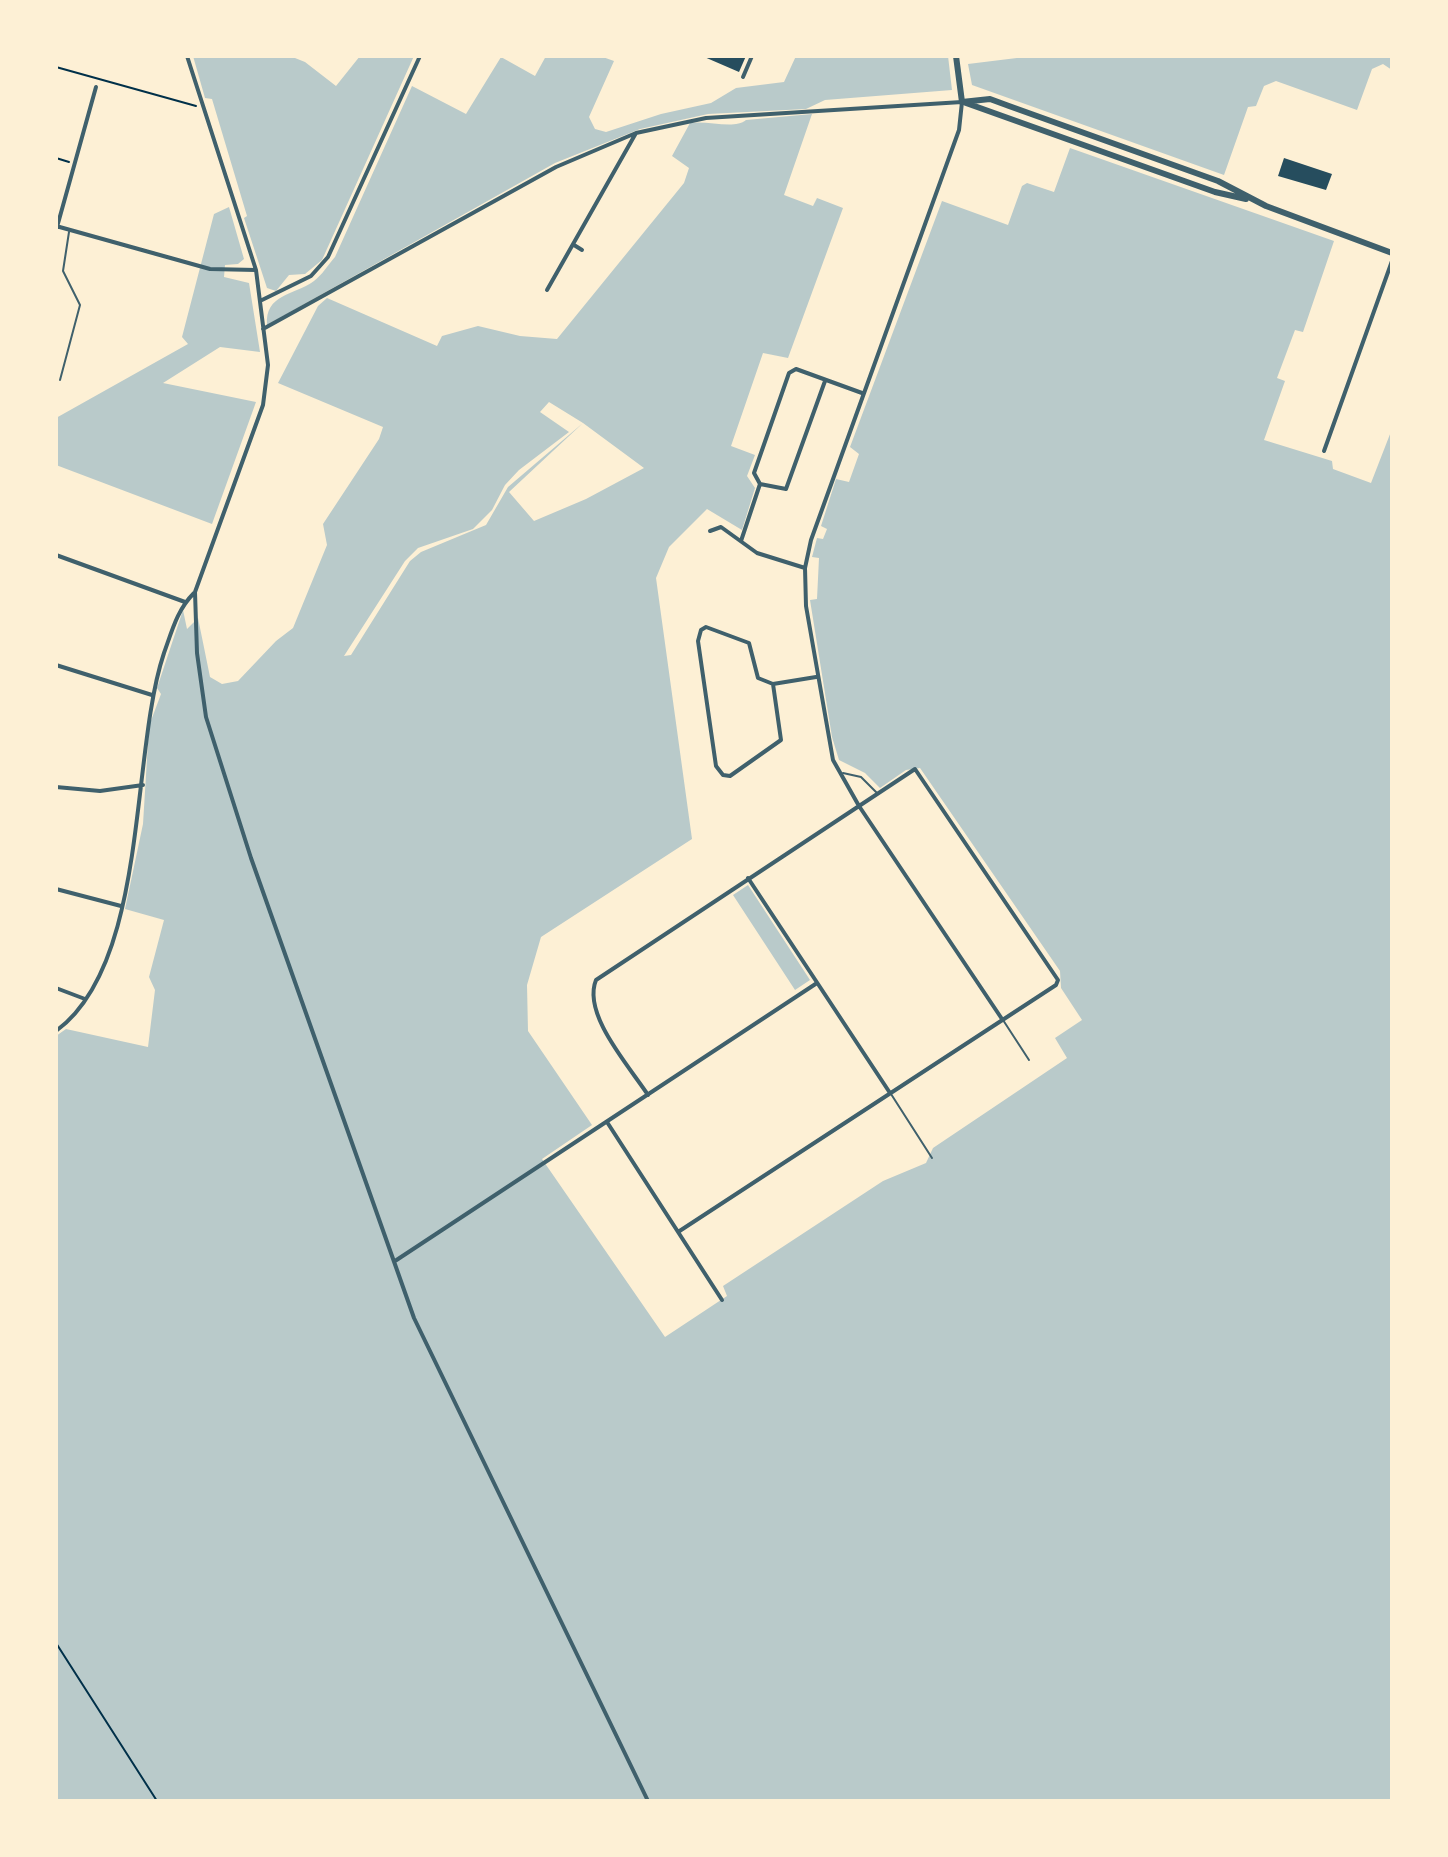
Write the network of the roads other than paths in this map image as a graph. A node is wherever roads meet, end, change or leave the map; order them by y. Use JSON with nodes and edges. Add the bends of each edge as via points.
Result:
{"nodes":[{"id":1,"x":187,"y":56,"type":"edge"},
{"id":2,"x":420,"y":56,"type":"edge"},
{"id":3,"x":752,"y":56,"type":"edge"},
{"id":4,"x":956,"y":56,"type":"edge"},
{"id":5,"x":743,"y":77,"type":"dead end"},
{"id":6,"x":96,"y":87,"type":"dead end"},
{"id":7,"x":962,"y":102,"type":"junction"},
{"id":8,"x":636,"y":133,"type":"junction"},
{"id":9,"x":1254,"y":201,"type":"junction"},
{"id":10,"x":56,"y":226,"type":"edge"},
{"id":11,"x":69,"y":231,"type":"junction"},
{"id":12,"x":574,"y":245,"type":"junction"},
{"id":13,"x":582,"y":250,"type":"dead end"},
{"id":14,"x":1392,"y":253,"type":"edge"},
{"id":15,"x":1392,"y":261,"type":"edge"},
{"id":16,"x":256,"y":270,"type":"junction"},
{"id":17,"x":547,"y":290,"type":"dead end"},
{"id":18,"x":262,"y":301,"type":"junction"},
{"id":19,"x":263,"y":329,"type":"junction"},
{"id":20,"x":60,"y":380,"type":"dead end"},
{"id":21,"x":825,"y":380,"type":"junction"},
{"id":22,"x":863,"y":393,"type":"junction"},
{"id":23,"x":1324,"y":451,"type":"dead end"},
{"id":24,"x":760,"y":484,"type":"junction"},
{"id":25,"x":710,"y":531,"type":"dead end"},
{"id":26,"x":741,"y":541,"type":"junction"},
{"id":27,"x":56,"y":555,"type":"edge"},
{"id":28,"x":805,"y":568,"type":"junction"},
{"id":29,"x":195,"y":592,"type":"junction"},
{"id":30,"x":185,"y":602,"type":"junction"},
{"id":31,"x":56,"y":665,"type":"edge"},
{"id":32,"x":816,"y":677,"type":"junction"},
{"id":33,"x":773,"y":684,"type":"junction"},
{"id":34,"x":152,"y":695,"type":"junction"},
{"id":35,"x":839,"y":773,"type":"junction"},
{"id":36,"x":143,"y":785,"type":"junction"},
{"id":37,"x":56,"y":787,"type":"edge"},
{"id":38,"x":878,"y":793,"type":"junction"},
{"id":39,"x":859,"y":806,"type":"junction"},
{"id":40,"x":748,"y":878,"type":"junction"},
{"id":41,"x":56,"y":889,"type":"edge"},
{"id":42,"x":121,"y":906,"type":"junction"},
{"id":43,"x":817,"y":983,"type":"junction"},
{"id":44,"x":56,"y":988,"type":"edge"},
{"id":45,"x":85,"y":999,"type":"junction"},
{"id":46,"x":1002,"y":1019,"type":"junction"},
{"id":47,"x":56,"y":1031,"type":"edge"},
{"id":48,"x":1029,"y":1060,"type":"dead end"},
{"id":49,"x":890,"y":1093,"type":"junction"},
{"id":50,"x":648,"y":1095,"type":"junction"},
{"id":51,"x":607,"y":1122,"type":"junction"},
{"id":52,"x":932,"y":1158,"type":"dead end"},
{"id":53,"x":678,"y":1232,"type":"junction"},
{"id":54,"x":395,"y":1261,"type":"junction"},
{"id":55,"x":722,"y":1300,"type":"dead end"},
{"id":56,"x":648,"y":1801,"type":"edge"}],
"edges":[{"from":1,"to":16,"type":"street"},
{"from":2,"to":18,"type":"street","via":[[328,257],[311,276]]},
{"from":3,"to":5,"type":"street"},
{"from":4,"to":7,"type":"street"},
{"from":6,"to":10,"type":"street"},
{"from":7,"to":8,"type":"street","via":[[706,118]]},
{"from":7,"to":9,"type":"street"},
{"from":7,"to":9,"type":"street","via":[[990,99],[1218,181]]},
{"from":7,"to":22,"type":"street","via":[[959,130]]},
{"from":8,"to":12,"type":"street"},
{"from":8,"to":19,"type":"street","via":[[556,167]]},
{"from":9,"to":14,"type":"street"},
{"from":10,"to":11,"type":"street"},
{"from":11,"to":16,"type":"street","via":[[210,269]]},
{"from":11,"to":20,"type":"lane","via":[[63,271],[80,305]]},
{"from":12,"to":13,"type":"street"},
{"from":12,"to":17,"type":"street"},
{"from":15,"to":23,"type":"street"},
{"from":16,"to":18,"type":"street"},
{"from":18,"to":19,"type":"street"},
{"from":19,"to":29,"type":"street","via":[[267,393]]},
{"from":21,"to":22,"type":"street"},
{"from":21,"to":24,"type":"street","via":[[786,489]]},
{"from":21,"to":24,"type":"street","via":[[796,369],[789,373],[754,473]]},
{"from":22,"to":28,"type":"street"},
{"from":24,"to":26,"type":"street"},
{"from":25,"to":26,"type":"street","via":[[721,527]]},
{"from":26,"to":28,"type":"street","via":[[757,553]]},
{"from":27,"to":30,"type":"street"},
{"from":28,"to":32,"type":"street"},
{"from":29,"to":30,"type":"street"},
{"from":29,"to":54,"type":"street","via":[[200,687],[216,754]]},
{"from":30,"to":34,"type":"street"},
{"from":31,"to":34,"type":"street"},
{"from":32,"to":33,"type":"street"},
{"from":32,"to":35,"type":"street","via":[[826,736]]},
{"from":33,"to":33,"type":"street","via":[[781,740],[730,776],[723,775],[716,766],[698,641],[701,630],[706,627],[749,643],[758,678]]},
{"from":34,"to":36,"type":"street"},
{"from":35,"to":38,"type":"lane","via":[[861,777]]},
{"from":35,"to":39,"type":"street"},
{"from":36,"to":37,"type":"street","via":[[100,791]]},
{"from":36,"to":42,"type":"street"},
{"from":38,"to":39,"type":"street"},
{"from":38,"to":46,"type":"street","via":[[915,769],[1055,972],[1056,985]]},
{"from":39,"to":40,"type":"street"},
{"from":39,"to":46,"type":"street"},
{"from":40,"to":43,"type":"street"},
{"from":40,"to":50,"type":"street","via":[[596,980],[592,991],[599,1019]]},
{"from":41,"to":42,"type":"street"},
{"from":42,"to":45,"type":"street","via":[[112,942]]},
{"from":43,"to":49,"type":"street"},
{"from":43,"to":50,"type":"street"},
{"from":44,"to":45,"type":"street"},
{"from":45,"to":47,"type":"street"},
{"from":46,"to":48,"type":"lane"},
{"from":46,"to":49,"type":"street"},
{"from":49,"to":52,"type":"lane"},
{"from":49,"to":53,"type":"street"},
{"from":50,"to":51,"type":"street"},
{"from":51,"to":53,"type":"street"},
{"from":51,"to":54,"type":"street"},
{"from":53,"to":55,"type":"street"},
{"from":54,"to":56,"type":"street","via":[[427,1347]]}]}
